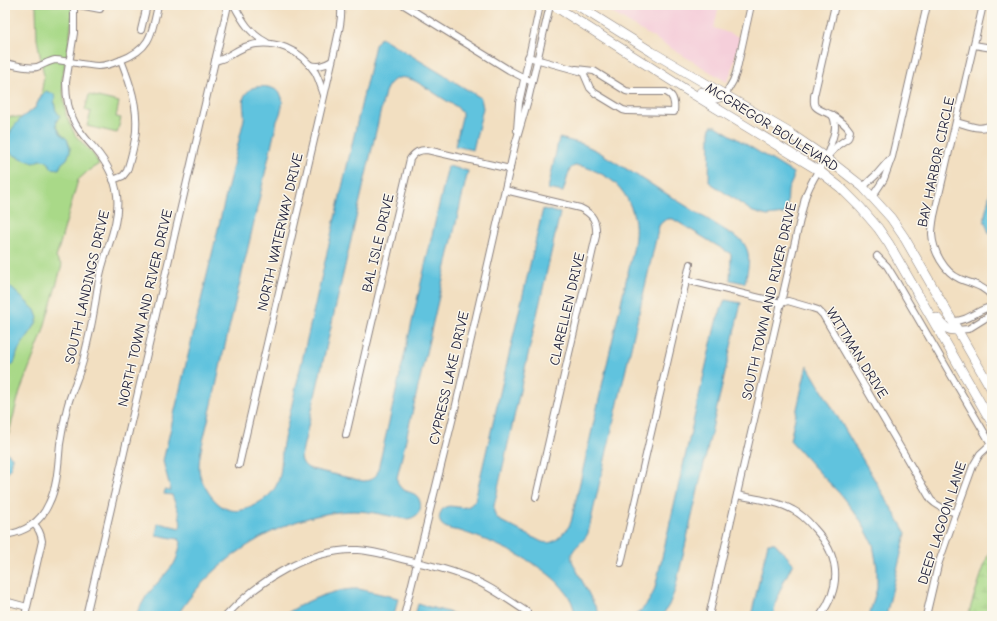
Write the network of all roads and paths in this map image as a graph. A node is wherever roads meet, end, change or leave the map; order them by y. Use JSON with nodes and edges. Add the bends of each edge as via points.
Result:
{"nodes":[{"id":1,"x":74,"y":5,"type":"edge"},
{"id":2,"x":79,"y":5,"type":"edge"},
{"id":3,"x":147,"y":5,"type":"edge"},
{"id":4,"x":158,"y":5,"type":"edge"},
{"id":5,"x":228,"y":5,"type":"edge"},
{"id":6,"x":234,"y":5,"type":"edge"},
{"id":7,"x":404,"y":5,"type":"edge"},
{"id":8,"x":540,"y":5,"type":"edge"},
{"id":9,"x":551,"y":5,"type":"edge"},
{"id":10,"x":577,"y":5,"type":"edge"},
{"id":11,"x":751,"y":5,"type":"edge"},
{"id":12,"x":835,"y":5,"type":"edge"},
{"id":13,"x":927,"y":5,"type":"edge"},
{"id":14,"x":983,"y":5,"type":"edge"},
{"id":15,"x":343,"y":6,"type":"edge"},
{"id":16,"x":100,"y":9,"type":"dead end"},
{"id":17,"x":141,"y":30,"type":"dead end"},
{"id":18,"x":268,"y":43,"type":"junction"},
{"id":19,"x":974,"y":45,"type":"junction"},
{"id":20,"x":992,"y":48,"type":"edge"},
{"id":21,"x":528,"y":57,"type":"junction"},
{"id":22,"x":538,"y":59,"type":"junction"},
{"id":23,"x":121,"y":60,"type":"junction"},
{"id":24,"x":332,"y":60,"type":"junction"},
{"id":25,"x":69,"y":62,"type":"junction"},
{"id":26,"x":215,"y":62,"type":"junction"},
{"id":27,"x":5,"y":63,"type":"edge"},
{"id":28,"x":308,"y":65,"type":"junction"},
{"id":29,"x":576,"y":69,"type":"junction"},
{"id":30,"x":658,"y":72,"type":"junction"},
{"id":31,"x":524,"y":78,"type":"junction"},
{"id":32,"x":532,"y":82,"type":"junction"},
{"id":33,"x":725,"y":95,"type":"junction"},
{"id":34,"x":324,"y":96,"type":"junction"},
{"id":35,"x":832,"y":115,"type":"junction"},
{"id":36,"x":956,"y":122,"type":"junction"},
{"id":37,"x":992,"y":124,"type":"edge"},
{"id":38,"x":515,"y":145,"type":"junction"},
{"id":39,"x":892,"y":157,"type":"junction"},
{"id":40,"x":826,"y":158,"type":"junction"},
{"id":41,"x":510,"y":169,"type":"junction"},
{"id":42,"x":818,"y":170,"type":"junction"},
{"id":43,"x":114,"y":180,"type":"junction"},
{"id":44,"x":863,"y":187,"type":"junction"},
{"id":45,"x":505,"y":190,"type":"junction"},
{"id":46,"x":872,"y":197,"type":"junction"},
{"id":47,"x":876,"y":256,"type":"dead end"},
{"id":48,"x":690,"y":264,"type":"dead end"},
{"id":49,"x":686,"y":280,"type":"junction"},
{"id":50,"x":920,"y":296,"type":"junction"},
{"id":51,"x":992,"y":297,"type":"edge"},
{"id":52,"x":781,"y":302,"type":"junction"},
{"id":53,"x":992,"y":307,"type":"edge"},
{"id":54,"x":992,"y":314,"type":"edge"},
{"id":55,"x":955,"y":325,"type":"junction"},
{"id":56,"x":992,"y":390,"type":"edge"},
{"id":57,"x":992,"y":423,"type":"edge"},
{"id":58,"x":346,"y":435,"type":"dead end"},
{"id":59,"x":992,"y":444,"type":"edge"},
{"id":60,"x":239,"y":464,"type":"dead end"},
{"id":61,"x":737,"y":495,"type":"junction"},
{"id":62,"x":536,"y":497,"type":"dead end"},
{"id":63,"x":956,"y":513,"type":"junction"},
{"id":64,"x":34,"y":524,"type":"junction"},
{"id":65,"x":5,"y":535,"type":"edge"},
{"id":66,"x":417,"y":562,"type":"junction"},
{"id":67,"x":621,"y":563,"type":"dead end"},
{"id":68,"x":5,"y":601,"type":"edge"},
{"id":69,"x":27,"y":607,"type":"junction"},
{"id":70,"x":527,"y":612,"type":"dead end"},
{"id":71,"x":25,"y":616,"type":"edge"},
{"id":72,"x":86,"y":616,"type":"edge"},
{"id":73,"x":226,"y":616,"type":"edge"},
{"id":74,"x":404,"y":616,"type":"edge"},
{"id":75,"x":708,"y":616,"type":"edge"},
{"id":76,"x":820,"y":616,"type":"edge"},
{"id":77,"x":926,"y":616,"type":"edge"}],
"edges":[{"from":1,"to":25,"type":"street","name":"SOUTH LANDINGS DRIVE","via":[[74,33]]},
{"from":2,"to":16,"type":"street"},
{"from":3,"to":17,"type":"street"},
{"from":4,"to":23,"type":"street","via":[[146,44],[135,54]]},
{"from":5,"to":26,"type":"street","name":"NORTH TOWN AND RIVER DRIVE"},
{"from":6,"to":18,"type":"street","via":[[250,31]]},
{"from":7,"to":31,"type":"street"},
{"from":8,"to":21,"type":"street","name":"CYPRESS LAKE DRIVE"},
{"from":9,"to":22,"type":"street","name":"CYPRESS LAKE DRIVE"},
{"from":9,"to":30,"type":"main road","name":"MCGREGOR BOULEVARD"},
{"from":10,"to":33,"type":"main road","name":"MCGREGOR BOULEVARD"},
{"from":11,"to":33,"type":"street","via":[[736,73]]},
{"from":12,"to":35,"type":"street","via":[[814,99],[816,106]]},
{"from":13,"to":39,"type":"street"},
{"from":14,"to":19,"type":"street","name":"BAY HARBOR CIRCLE"},
{"from":15,"to":24,"type":"street","name":"NORTH WATERWAY DRIVE"},
{"from":18,"to":26,"type":"street","via":[[247,46]]},
{"from":18,"to":28,"type":"street","via":[[291,50]]},
{"from":19,"to":20,"type":"street"},
{"from":19,"to":36,"type":"street","name":"BAY HARBOR CIRCLE"},
{"from":21,"to":22,"type":"street"},
{"from":21,"to":31,"type":"street","name":"CYPRESS LAKE DRIVE"},
{"from":22,"to":29,"type":"street"},
{"from":22,"to":32,"type":"street","name":"CYPRESS LAKE DRIVE"},
{"from":23,"to":25,"type":"street","via":[[97,66]]},
{"from":23,"to":43,"type":"street","via":[[133,94],[136,130],[127,171]]},
{"from":24,"to":28,"type":"street","via":[[326,65]]},
{"from":24,"to":34,"type":"street","name":"NORTH WATERWAY DRIVE"},
{"from":25,"to":27,"type":"street","via":[[55,60],[32,68]]},
{"from":25,"to":43,"type":"street","name":"SOUTH LANDINGS DRIVE","via":[[66,90],[72,118],[104,161]]},
{"from":26,"to":72,"type":"street","name":"NORTH TOWN AND RIVER DRIVE"},
{"from":28,"to":34,"type":"street","via":[[314,71]]},
{"from":29,"to":29,"type":"street","via":[[583,72],[595,93],[623,110],[674,112],[674,100],[669,93],[626,91],[594,71]]},
{"from":30,"to":33,"type":"main road","via":[[667,73],[713,99]]},
{"from":30,"to":42,"type":"main road","name":"MCGREGOR BOULEVARD"},
{"from":31,"to":32,"type":"street"},
{"from":31,"to":38,"type":"street","name":"CYPRESS LAKE DRIVE"},
{"from":32,"to":38,"type":"street","name":"CYPRESS LAKE DRIVE"},
{"from":33,"to":40,"type":"main road","name":"MCGREGOR BOULEVARD"},
{"from":34,"to":60,"type":"street","name":"NORTH WATERWAY DRIVE"},
{"from":35,"to":40,"type":"street","name":"SOUTH TOWN AND RIVER DRIVE","via":[[836,126]]},
{"from":35,"to":40,"type":"street","via":[[850,131],[848,138]]},
{"from":36,"to":37,"type":"street","via":[[979,128]]},
{"from":36,"to":51,"type":"street","name":"BAY HARBOR CIRCLE","via":[[932,235],[941,262],[948,271],[960,279],[980,286]]},
{"from":38,"to":41,"type":"street","name":"CYPRESS LAKE DRIVE"},
{"from":39,"to":44,"type":"street"},
{"from":39,"to":46,"type":"street","via":[[884,178]]},
{"from":40,"to":42,"type":"street","name":"SOUTH TOWN AND RIVER DRIVE"},
{"from":40,"to":44,"type":"main road","name":"MCGREGOR BOULEVARD"},
{"from":41,"to":45,"type":"street","name":"CYPRESS LAKE DRIVE"},
{"from":41,"to":58,"type":"street","name":"BAL ISLE DRIVE","via":[[427,150],[414,153],[410,159]]},
{"from":42,"to":50,"type":"main road","name":"MCGREGOR BOULEVARD","via":[[860,207],[878,228]]},
{"from":42,"to":52,"type":"street","name":"SOUTH TOWN AND RIVER DRIVE","via":[[805,198]]},
{"from":43,"to":64,"type":"street","name":"SOUTH LANDINGS DRIVE","via":[[117,212],[100,271],[84,358],[62,429],[54,490],[46,510]]},
{"from":44,"to":46,"type":"main road","name":"MCGREGOR BOULEVARD"},
{"from":45,"to":62,"type":"street","name":"CLARELLEN DRIVE","via":[[580,208],[591,216],[596,229]]},
{"from":45,"to":66,"type":"street","name":"CYPRESS LAKE DRIVE"},
{"from":46,"to":55,"type":"main road","name":"MCGREGOR BOULEVARD","via":[[904,237]]},
{"from":47,"to":59,"type":"street","via":[[891,272]]},
{"from":48,"to":49,"type":"street"},
{"from":49,"to":52,"type":"street","name":"WITTMAN DRIVE"},
{"from":49,"to":67,"type":"street"},
{"from":50,"to":55,"type":"main road","via":[[946,328],[952,330]]},
{"from":50,"to":57,"type":"main road","name":"MCGREGOR BOULEVARD"},
{"from":52,"to":61,"type":"street","name":"SOUTH TOWN AND RIVER DRIVE"},
{"from":52,"to":63,"type":"street","name":"WITTMAN DRIVE","via":[[788,301],[812,308],[823,316],[931,500],[936,505]]},
{"from":53,"to":55,"type":"street","via":[[958,321]]},
{"from":54,"to":55,"type":"street","via":[[968,329]]},
{"from":55,"to":56,"type":"main road","name":"MCGREGOR BOULEVARD"},
{"from":59,"to":63,"type":"street","name":"DEEP LAGOON LANE","via":[[976,459]]},
{"from":61,"to":75,"type":"street","name":"SOUTH TOWN AND RIVER DRIVE"},
{"from":61,"to":76,"type":"street","via":[[779,504],[793,510],[824,539],[832,555],[835,582],[832,595]]},
{"from":63,"to":77,"type":"street","name":"DEEP LAGOON LANE","via":[[938,565]]},
{"from":64,"to":65,"type":"street","name":"SOUTH LANDINGS DRIVE","via":[[21,532]]},
{"from":64,"to":69,"type":"street","via":[[42,541]]},
{"from":66,"to":70,"type":"street","via":[[474,580]]},
{"from":66,"to":73,"type":"street","via":[[366,551],[329,553],[294,565],[268,579]]},
{"from":66,"to":74,"type":"street","name":"CYPRESS LAKE DRIVE"},
{"from":68,"to":69,"type":"street"},
{"from":69,"to":71,"type":"street"}]}
